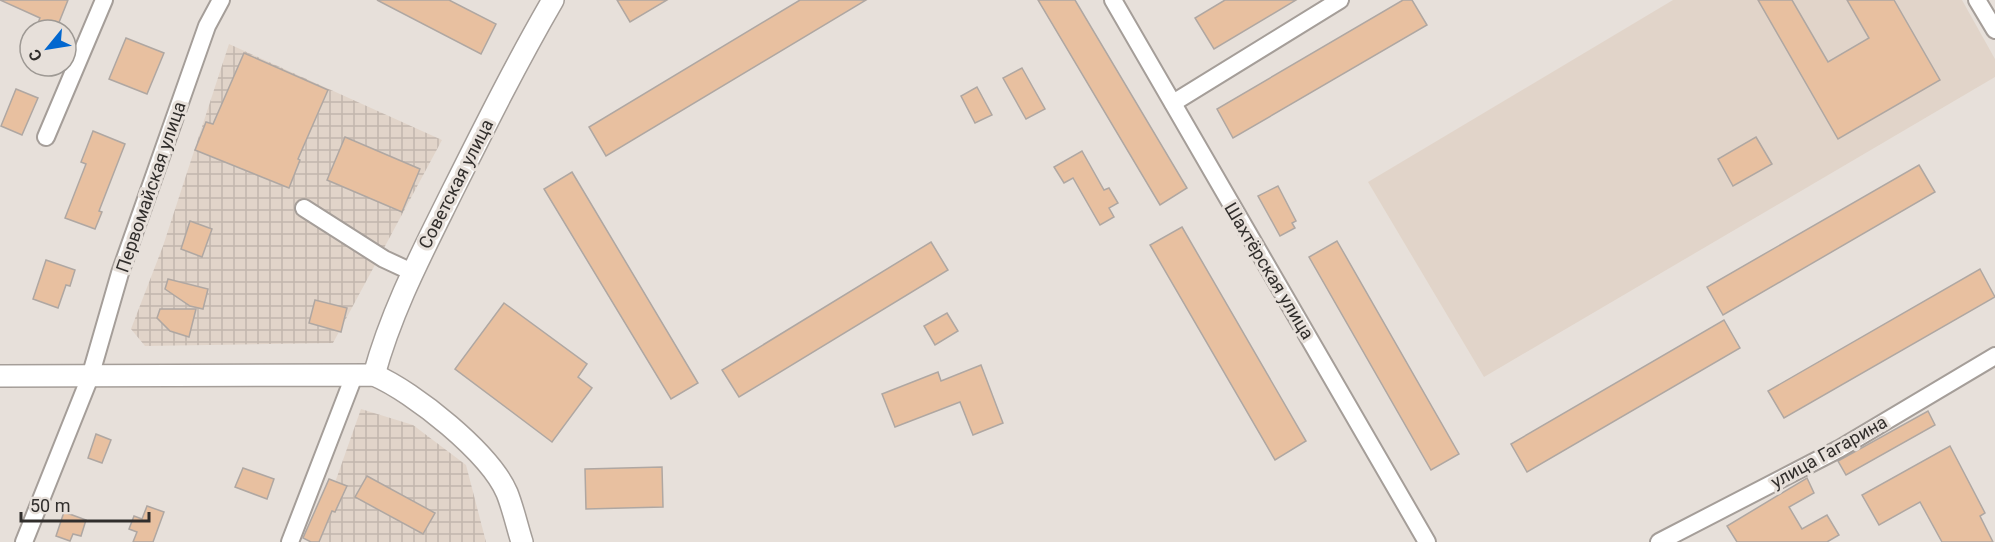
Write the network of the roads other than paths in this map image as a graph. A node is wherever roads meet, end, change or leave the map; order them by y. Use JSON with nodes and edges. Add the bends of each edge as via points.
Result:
{"nodes":[{"id":1,"x":104,"y":0,"type":"edge"},
{"id":2,"x":221,"y":0,"type":"edge"},
{"id":3,"x":553,"y":0,"type":"edge"},
{"id":4,"x":1113,"y":0,"type":"edge"},
{"id":5,"x":1341,"y":0,"type":"edge"},
{"id":6,"x":1977,"y":0,"type":"edge"},
{"id":7,"x":1995,"y":30,"type":"edge"},
{"id":8,"x":1173,"y":103,"type":"junction"},
{"id":9,"x":46,"y":137,"type":"dead end"},
{"id":10,"x":304,"y":208,"type":"dead end"},
{"id":11,"x":412,"y":272,"type":"junction"},
{"id":12,"x":1995,"y":357,"type":"edge"},
{"id":13,"x":364,"y":375,"type":"junction"},
{"id":14,"x":0,"y":376,"type":"edge"},
{"id":15,"x":90,"y":377,"type":"junction"},
{"id":16,"x":24,"y":542,"type":"edge"},
{"id":17,"x":290,"y":542,"type":"edge"},
{"id":18,"x":522,"y":542,"type":"edge"},
{"id":19,"x":1427,"y":542,"type":"edge"},
{"id":20,"x":1659,"y":542,"type":"edge"}],
"edges":[{"from":1,"to":9,"type":"street"},
{"from":2,"to":15,"type":"street","name":"Первомайская улица","via":[[207,26],[120,273]]},
{"from":3,"to":11,"type":"main road","name":"Советская улица","via":[[522,52]]},
{"from":4,"to":8,"type":"street","name":"Шахтёрская улица"},
{"from":5,"to":8,"type":"street"},
{"from":6,"to":7,"type":"street"},
{"from":8,"to":19,"type":"street","name":"Шахтёрская улица"},
{"from":10,"to":11,"type":"street","via":[[384,259]]},
{"from":11,"to":13,"type":"main road","name":"Советская улица"},
{"from":12,"to":20,"type":"street","name":"улица Гагарина","via":[[1839,449]]},
{"from":13,"to":15,"type":"main road"},
{"from":13,"to":17,"type":"street","name":"Советская улица"},
{"from":13,"to":18,"type":"main road","via":[[391,382],[480,453],[507,493]]},
{"from":14,"to":15,"type":"main road"},
{"from":15,"to":16,"type":"street","name":"Первомайская улица"}]}
